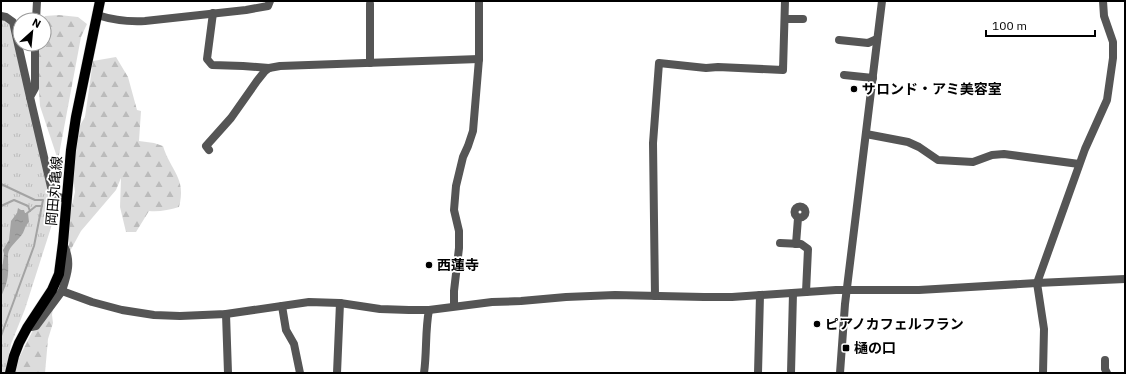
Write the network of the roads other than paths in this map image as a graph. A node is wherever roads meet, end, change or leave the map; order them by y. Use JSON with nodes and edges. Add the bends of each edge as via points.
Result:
{"nodes":[{"id":1,"x":37,"y":1,"type":"edge"},
{"id":2,"x":100,"y":1,"type":"edge"},
{"id":3,"x":270,"y":1,"type":"edge"},
{"id":4,"x":479,"y":1,"type":"edge"},
{"id":5,"x":785,"y":1,"type":"edge"},
{"id":6,"x":882,"y":1,"type":"edge"},
{"id":7,"x":1103,"y":1,"type":"edge"},
{"id":8,"x":370,"y":4,"type":"dead end"},
{"id":9,"x":36,"y":12,"type":"edge"},
{"id":10,"x":213,"y":14,"type":"junction"},
{"id":11,"x":97,"y":15,"type":"junction"},
{"id":12,"x":1,"y":16,"type":"edge"},
{"id":13,"x":785,"y":19,"type":"junction"},
{"id":14,"x":803,"y":19,"type":"dead end"},
{"id":15,"x":877,"y":39,"type":"junction"},
{"id":16,"x":839,"y":40,"type":"dead end"},
{"id":17,"x":35,"y":52,"type":"edge"},
{"id":18,"x":480,"y":60,"type":"junction"},
{"id":19,"x":370,"y":63,"type":"junction"},
{"id":20,"x":269,"y":68,"type":"junction"},
{"id":21,"x":844,"y":75,"type":"dead end"},
{"id":22,"x":873,"y":78,"type":"junction"},
{"id":23,"x":30,"y":97,"type":"junction"},
{"id":24,"x":866,"y":134,"type":"junction"},
{"id":25,"x":209,"y":150,"type":"dead end"},
{"id":26,"x":1079,"y":164,"type":"junction"},
{"id":27,"x":66,"y":199,"type":"junction"},
{"id":28,"x":798,"y":218,"type":"dead end"},
{"id":29,"x":63,"y":243,"type":"junction"},
{"id":30,"x":780,"y":243,"type":"dead end"},
{"id":31,"x":796,"y":244,"type":"junction"},
{"id":32,"x":1125,"y":279,"type":"edge"},
{"id":33,"x":1037,"y":283,"type":"junction"},
{"id":34,"x":847,"y":290,"type":"junction"},
{"id":35,"x":62,"y":291,"type":"junction"},
{"id":36,"x":806,"y":292,"type":"junction"},
{"id":37,"x":793,"y":293,"type":"junction"},
{"id":38,"x":760,"y":295,"type":"junction"},
{"id":39,"x":655,"y":296,"type":"junction"},
{"id":40,"x":340,"y":304,"type":"junction"},
{"id":41,"x":282,"y":306,"type":"junction"},
{"id":42,"x":454,"y":306,"type":"junction"},
{"id":43,"x":429,"y":310,"type":"junction"},
{"id":44,"x":226,"y":314,"type":"junction"},
{"id":45,"x":29,"y":325,"type":"junction"},
{"id":46,"x":1105,"y":360,"type":"dead end"},
{"id":47,"x":10,"y":373,"type":"edge"},
{"id":48,"x":228,"y":373,"type":"edge"},
{"id":49,"x":300,"y":373,"type":"edge"},
{"id":50,"x":337,"y":373,"type":"edge"},
{"id":51,"x":424,"y":373,"type":"edge"},
{"id":52,"x":758,"y":373,"type":"edge"},
{"id":53,"x":791,"y":373,"type":"edge"},
{"id":54,"x":840,"y":373,"type":"edge"},
{"id":55,"x":1043,"y":373,"type":"edge"},
{"id":56,"x":1107,"y":373,"type":"edge"}],
"edges":[{"from":1,"to":9,"type":"street"},
{"from":2,"to":11,"type":"main road","name":"岡田丸亀線"},
{"from":3,"to":10,"type":"street","via":[[268,6]]},
{"from":4,"to":18,"type":"street"},
{"from":5,"to":13,"type":"street"},
{"from":6,"to":15,"type":"street"},
{"from":7,"to":26,"type":"street","via":[[1104,16],[1113,42],[1107,100]]},
{"from":8,"to":19,"type":"street"},
{"from":10,"to":11,"type":"street","via":[[139,22],[113,20]]},
{"from":10,"to":20,"type":"street","via":[[207,59],[212,65]]},
{"from":11,"to":27,"type":"main road","name":"岡田丸亀線","via":[[76,117]]},
{"from":12,"to":23,"type":"street","via":[[13,22]]},
{"from":13,"to":14,"type":"street"},
{"from":13,"to":39,"type":"street","via":[[783,70],[659,64],[654,143]]},
{"from":15,"to":16,"type":"street","via":[[868,43]]},
{"from":15,"to":22,"type":"street"},
{"from":17,"to":23,"type":"street","via":[[35,88]]},
{"from":18,"to":19,"type":"street"},
{"from":18,"to":42,"type":"street","via":[[473,131],[456,186],[454,210],[459,231],[459,248]]},
{"from":19,"to":20,"type":"street"},
{"from":20,"to":25,"type":"street","via":[[264,71],[231,118],[206,146]]},
{"from":21,"to":22,"type":"street"},
{"from":22,"to":24,"type":"street"},
{"from":23,"to":27,"type":"street","via":[[51,187],[56,196]]},
{"from":24,"to":26,"type":"street","via":[[908,142],[938,160],[973,162],[992,155],[1004,154]]},
{"from":24,"to":34,"type":"street"},
{"from":26,"to":33,"type":"street"},
{"from":27,"to":29,"type":"main road","name":"岡田丸亀線"},
{"from":28,"to":31,"type":"street"},
{"from":29,"to":35,"type":"street","via":[[68,255],[68,270]]},
{"from":29,"to":45,"type":"main road","name":"岡田丸亀線","via":[[56,283]]},
{"from":30,"to":31,"type":"street"},
{"from":31,"to":36,"type":"street","via":[[808,249]]},
{"from":32,"to":33,"type":"street"},
{"from":33,"to":34,"type":"street","via":[[919,290]]},
{"from":33,"to":55,"type":"street","via":[[1044,329]]},
{"from":34,"to":36,"type":"street"},
{"from":34,"to":54,"type":"street"},
{"from":35,"to":44,"type":"street","via":[[122,310],[154,315]]},
{"from":35,"to":45,"type":"street","via":[[36,326]]},
{"from":36,"to":37,"type":"street"},
{"from":37,"to":38,"type":"street"},
{"from":37,"to":53,"type":"street"},
{"from":38,"to":39,"type":"street"},
{"from":38,"to":52,"type":"street"},
{"from":39,"to":42,"type":"street","via":[[566,297]]},
{"from":40,"to":41,"type":"street","via":[[309,302]]},
{"from":40,"to":43,"type":"street","via":[[380,309]]},
{"from":40,"to":50,"type":"street"},
{"from":41,"to":44,"type":"street"},
{"from":41,"to":49,"type":"street","via":[[286,330],[294,344]]},
{"from":42,"to":43,"type":"street"},
{"from":43,"to":51,"type":"street"},
{"from":44,"to":48,"type":"street"},
{"from":45,"to":47,"type":"main road","name":"岡田丸亀線","via":[[14,356]]},
{"from":46,"to":56,"type":"street"}]}
